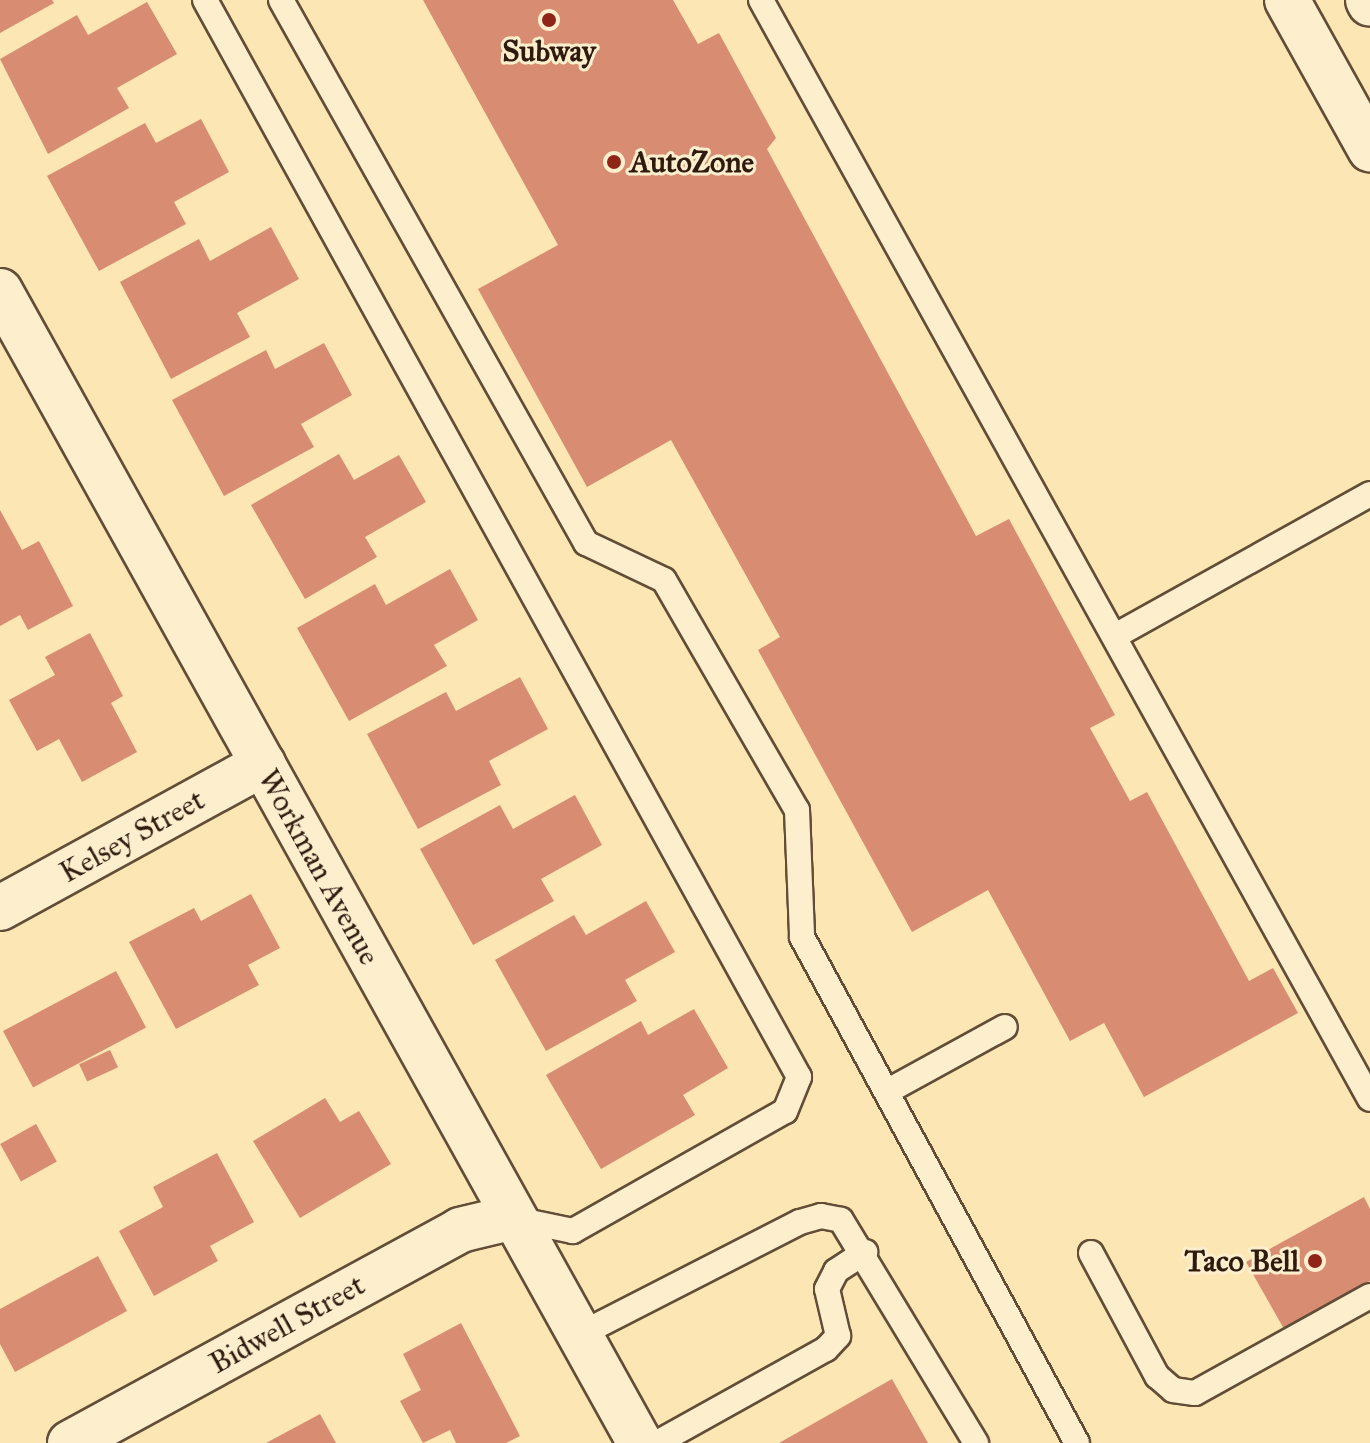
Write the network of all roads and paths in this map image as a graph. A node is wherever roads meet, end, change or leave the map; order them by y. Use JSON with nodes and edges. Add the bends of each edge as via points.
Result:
{"nodes":[{"id":1,"x":205,"y":0,"type":"edge"},
{"id":2,"x":281,"y":0,"type":"edge"},
{"id":3,"x":761,"y":0,"type":"edge"},
{"id":4,"x":1287,"y":0,"type":"edge"},
{"id":5,"x":1370,"y":149,"type":"edge"},
{"id":6,"x":0,"y":291,"type":"edge"},
{"id":7,"x":1370,"y":494,"type":"edge"},
{"id":8,"x":1115,"y":636,"type":"junction"},
{"id":9,"x":263,"y":764,"type":"junction"},
{"id":10,"x":0,"y":908,"type":"edge"},
{"id":11,"x":1005,"y":1027,"type":"dead end"},
{"id":12,"x":888,"y":1091,"type":"junction"},
{"id":13,"x":1370,"y":1099,"type":"edge"},
{"id":14,"x":510,"y":1218,"type":"junction"},
{"id":15,"x":865,"y":1252,"type":"junction"},
{"id":16,"x":1091,"y":1253,"type":"dead end"},
{"id":17,"x":1370,"y":1296,"type":"edge"},
{"id":18,"x":579,"y":1335,"type":"junction"},
{"id":19,"x":70,"y":1443,"type":"edge"},
{"id":20,"x":640,"y":1443,"type":"edge"},
{"id":21,"x":657,"y":1443,"type":"edge"},
{"id":22,"x":976,"y":1443,"type":"edge"},
{"id":23,"x":1077,"y":1443,"type":"edge"}],
"edges":[{"from":1,"to":14,"type":"lane","via":[[799,1077],[785,1111],[573,1231]]},
{"from":2,"to":12,"type":"lane","via":[[586,543],[664,580],[797,810],[802,937]]},
{"from":3,"to":8,"type":"lane"},
{"from":4,"to":5,"type":"street"},
{"from":6,"to":9,"type":"street","name":"Workman Avenue"},
{"from":7,"to":8,"type":"lane"},
{"from":8,"to":13,"type":"lane"},
{"from":9,"to":10,"type":"street","name":"Kelsey Street"},
{"from":9,"to":14,"type":"street","name":"Workman Avenue"},
{"from":11,"to":12,"type":"lane"},
{"from":12,"to":23,"type":"lane"},
{"from":14,"to":18,"type":"street","name":"Workman Avenue"},
{"from":14,"to":19,"type":"street","name":"Bidwell Street","via":[[460,1230]]},
{"from":15,"to":18,"type":"lane","via":[[841,1220],[821,1216]]},
{"from":15,"to":21,"type":"lane","via":[[836,1271],[827,1289],[838,1336],[826,1349]]},
{"from":15,"to":22,"type":"lane"},
{"from":16,"to":17,"type":"lane","via":[[1157,1376],[1173,1390],[1195,1393]]},
{"from":18,"to":20,"type":"street","name":"Workman Avenue"}]}
